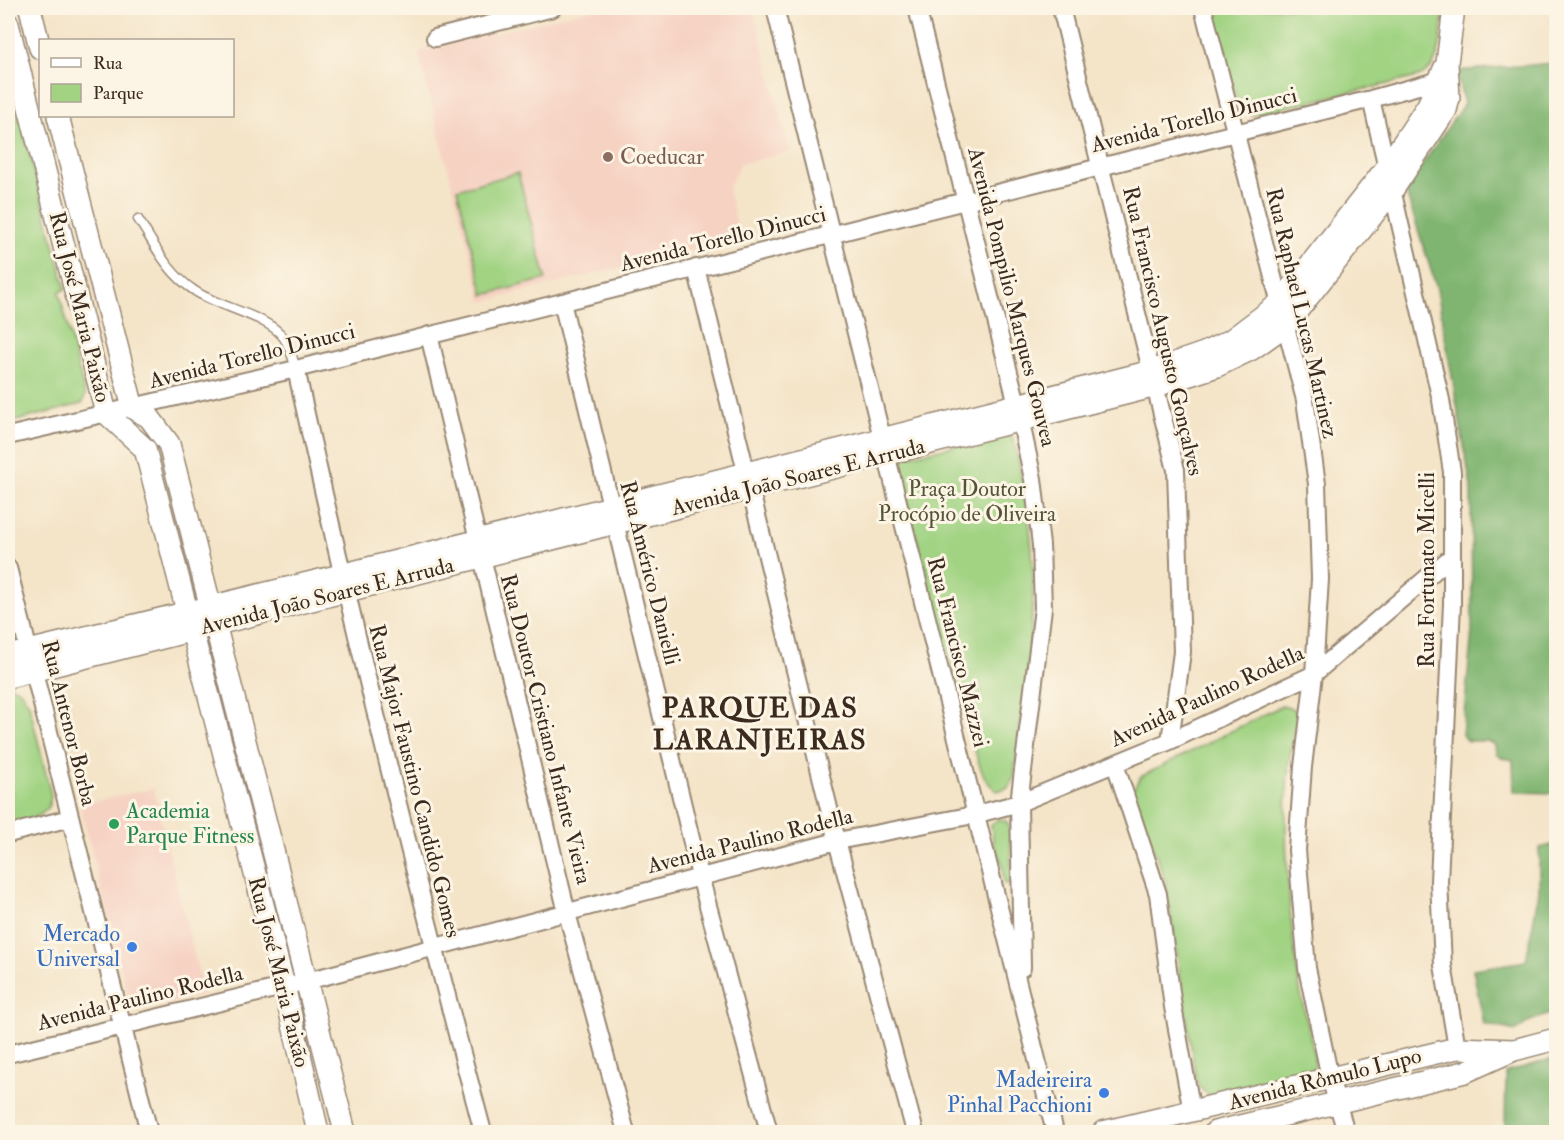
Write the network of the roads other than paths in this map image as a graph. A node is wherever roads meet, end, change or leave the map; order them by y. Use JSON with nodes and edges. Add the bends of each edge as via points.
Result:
{"nodes":[{"id":1,"x":30,"y":8,"type":"edge"},
{"id":2,"x":553,"y":8,"type":"edge"},
{"id":3,"x":774,"y":8,"type":"edge"},
{"id":4,"x":917,"y":8,"type":"edge"},
{"id":5,"x":1061,"y":8,"type":"edge"},
{"id":6,"x":1203,"y":8,"type":"edge"},
{"id":7,"x":1454,"y":8,"type":"edge"},
{"id":8,"x":8,"y":24,"type":"edge"},
{"id":9,"x":435,"y":38,"type":"dead end"},
{"id":10,"x":39,"y":44,"type":"edge"},
{"id":11,"x":1444,"y":74,"type":"junction"},
{"id":12,"x":1371,"y":99,"type":"junction"},
{"id":13,"x":58,"y":117,"type":"edge"},
{"id":14,"x":1235,"y":132,"type":"junction"},
{"id":15,"x":1101,"y":167,"type":"junction"},
{"id":16,"x":1387,"y":167,"type":"junction"},
{"id":17,"x":1392,"y":191,"type":"junction"},
{"id":18,"x":965,"y":200,"type":"junction"},
{"id":19,"x":138,"y":219,"type":"dead end"},
{"id":20,"x":830,"y":236,"type":"junction"},
{"id":21,"x":696,"y":268,"type":"junction"},
{"id":22,"x":562,"y":303,"type":"junction"},
{"id":23,"x":1280,"y":303,"type":"junction"},
{"id":24,"x":1286,"y":325,"type":"junction"},
{"id":25,"x":429,"y":335,"type":"junction"},
{"id":26,"x":296,"y":369,"type":"junction"},
{"id":27,"x":1154,"y":378,"type":"junction"},
{"id":28,"x":133,"y":408,"type":"junction"},
{"id":29,"x":1019,"y":412,"type":"junction"},
{"id":30,"x":106,"y":413,"type":"junction"},
{"id":31,"x":8,"y":436,"type":"edge"},
{"id":32,"x":883,"y":447,"type":"junction"},
{"id":33,"x":750,"y":481,"type":"junction"},
{"id":34,"x":612,"y":515,"type":"junction"},
{"id":35,"x":479,"y":550,"type":"junction"},
{"id":36,"x":1451,"y":557,"type":"junction"},
{"id":37,"x":8,"y":568,"type":"edge"},
{"id":38,"x":344,"y":584,"type":"junction"},
{"id":39,"x":212,"y":615,"type":"junction"},
{"id":40,"x":190,"y":620,"type":"junction"},
{"id":41,"x":23,"y":659,"type":"edge"},
{"id":42,"x":1314,"y":674,"type":"junction"},
{"id":43,"x":8,"y":677,"type":"edge"},
{"id":44,"x":1170,"y":741,"type":"junction"},
{"id":45,"x":1115,"y":764,"type":"junction"},
{"id":46,"x":1018,"y":803,"type":"junction"},
{"id":47,"x":974,"y":814,"type":"junction"},
{"id":48,"x":70,"y":818,"type":"junction"},
{"id":49,"x":8,"y":834,"type":"edge"},
{"id":50,"x":837,"y":841,"type":"junction"},
{"id":51,"x":700,"y":876,"type":"junction"},
{"id":52,"x":567,"y":912,"type":"junction"},
{"id":53,"x":433,"y":948,"type":"junction"},
{"id":54,"x":307,"y":981,"type":"junction"},
{"id":55,"x":284,"y":986,"type":"junction"},
{"id":56,"x":1022,"y":995,"type":"junction"},
{"id":57,"x":122,"y":1024,"type":"junction"},
{"id":58,"x":1557,"y":1039,"type":"edge"},
{"id":59,"x":1457,"y":1048,"type":"junction"},
{"id":60,"x":1514,"y":1050,"type":"junction"},
{"id":61,"x":8,"y":1054,"type":"edge"},
{"id":62,"x":1330,"y":1078,"type":"junction"},
{"id":63,"x":1338,"y":1101,"type":"junction"},
{"id":64,"x":1192,"y":1112,"type":"junction"},
{"id":65,"x":149,"y":1132,"type":"edge"},
{"id":66,"x":318,"y":1132,"type":"edge"},
{"id":67,"x":345,"y":1132,"type":"edge"},
{"id":68,"x":483,"y":1132,"type":"edge"},
{"id":69,"x":626,"y":1132,"type":"edge"},
{"id":70,"x":769,"y":1132,"type":"edge"},
{"id":71,"x":915,"y":1132,"type":"edge"},
{"id":72,"x":1055,"y":1132,"type":"edge"},
{"id":73,"x":1103,"y":1132,"type":"edge"},
{"id":74,"x":1215,"y":1132,"type":"edge"},
{"id":75,"x":1346,"y":1132,"type":"edge"}],
"edges":[{"from":1,"to":10,"type":"street"},
{"from":2,"to":9,"type":"street"},
{"from":3,"to":20,"type":"street","name":"Rua Francisco Mazzei"},
{"from":4,"to":18,"type":"street","name":"Avenida Pompilio Marques Gouvea"},
{"from":5,"to":15,"type":"street","name":"Rua Francisco Augusto Gonçalves"},
{"from":6,"to":14,"type":"street","name":"Rua Raphael Lucas Martinez"},
{"from":7,"to":11,"type":"street"},
{"from":8,"to":30,"type":"street","name":"Rua José Maria Paixão"},
{"from":11,"to":12,"type":"street","name":"Avenida Torello Dinucci"},
{"from":11,"to":16,"type":"street","name":"Avenida João Soares E Arruda"},
{"from":11,"to":17,"type":"street","name":"Avenida João Soares E Arruda","via":[[1446,110]]},
{"from":12,"to":14,"type":"street","name":"Avenida Torello Dinucci"},
{"from":12,"to":16,"type":"street","name":"Rua Fortunato Micelli"},
{"from":13,"to":28,"type":"street","name":"Rua José Maria Paixão"},
{"from":14,"to":15,"type":"street","name":"Avenida Torello Dinucci"},
{"from":14,"to":23,"type":"street","name":"Rua Raphael Lucas Martinez"},
{"from":15,"to":18,"type":"street","name":"Avenida Torello Dinucci"},
{"from":15,"to":27,"type":"street","name":"Rua Francisco Augusto Gonçalves"},
{"from":16,"to":17,"type":"street","name":"Rua Fortunato Micelli"},
{"from":16,"to":23,"type":"street","name":"Avenida João Soares E Arruda"},
{"from":17,"to":24,"type":"street","name":"Avenida João Soares E Arruda"},
{"from":17,"to":36,"type":"street","name":"Rua Fortunato Micelli","via":[[1441,400],[1452,472]]},
{"from":18,"to":20,"type":"street","name":"Avenida Torello Dinucci"},
{"from":18,"to":29,"type":"street","name":"Avenida Pompilio Marques Gouvea"},
{"from":19,"to":26,"type":"lane","via":[[173,273],[195,291],[284,337]]},
{"from":20,"to":21,"type":"street","name":"Avenida Torello Dinucci"},
{"from":20,"to":32,"type":"street","name":"Rua Francisco Mazzei"},
{"from":21,"to":22,"type":"street","name":"Avenida Torello Dinucci"},
{"from":21,"to":33,"type":"street"},
{"from":22,"to":25,"type":"street","name":"Avenida Torello Dinucci"},
{"from":22,"to":34,"type":"street","name":"Rua Américo Danielli"},
{"from":23,"to":24,"type":"street","name":"Rua Raphael Lucas Martinez"},
{"from":23,"to":27,"type":"street","name":"Avenida João Soares E Arruda","via":[[1231,340]]},
{"from":24,"to":27,"type":"street","name":"Avenida João Soares E Arruda","via":[[1252,349],[1217,366]]},
{"from":24,"to":42,"type":"street","name":"Rua Raphael Lucas Martinez","via":[[1305,400],[1317,484],[1320,579]]},
{"from":25,"to":26,"type":"street","name":"Avenida Torello Dinucci"},
{"from":25,"to":35,"type":"street","name":"Rua Doutor Cristiano Infante Vieira"},
{"from":26,"to":28,"type":"street","name":"Avenida Torello Dinucci"},
{"from":26,"to":38,"type":"street","name":"Rua Major Faustino Candido Gomes"},
{"from":27,"to":29,"type":"street","name":"Avenida João Soares E Arruda"},
{"from":27,"to":44,"type":"street","name":"Rua Francisco Augusto Gonçalves","via":[[1176,470],[1181,561],[1182,652]]},
{"from":28,"to":30,"type":"street","name":"Avenida Torello Dinucci"},
{"from":28,"to":39,"type":"street","name":"Rua José Maria Paixão","via":[[149,417],[169,444]]},
{"from":29,"to":32,"type":"street","name":"Avenida João Soares E Arruda"},
{"from":29,"to":46,"type":"street","name":"Avenida Pompilio Marques Gouvea","via":[[1033,479],[1043,608]]},
{"from":30,"to":31,"type":"street","name":"Avenida Torello Dinucci"},
{"from":30,"to":40,"type":"street","name":"Rua José Maria Paixão","via":[[145,449]]},
{"from":32,"to":33,"type":"street","name":"Avenida João Soares E Arruda"},
{"from":32,"to":47,"type":"street","name":"Rua Francisco Mazzei"},
{"from":33,"to":34,"type":"street","name":"Avenida João Soares E Arruda"},
{"from":33,"to":50,"type":"street"},
{"from":34,"to":35,"type":"street","name":"Avenida João Soares E Arruda"},
{"from":34,"to":51,"type":"street","name":"Rua Américo Danielli"},
{"from":35,"to":38,"type":"street","name":"Avenida João Soares E Arruda"},
{"from":35,"to":52,"type":"street","name":"Rua Doutor Cristiano Infante Vieira"},
{"from":36,"to":42,"type":"street","name":"Avenida Paulino Rodella"},
{"from":36,"to":59,"type":"street","name":"Rua Fortunato Micelli","via":[[1439,881],[1443,965]]},
{"from":37,"to":41,"type":"street","name":"Rua Antenor Borba"},
{"from":38,"to":39,"type":"street","name":"Avenida João Soares E Arruda"},
{"from":38,"to":53,"type":"street","name":"Rua Major Faustino Candido Gomes"},
{"from":39,"to":40,"type":"street","name":"Avenida João Soares E Arruda"},
{"from":39,"to":54,"type":"street","name":"Rua José Maria Paixão"},
{"from":40,"to":41,"type":"street","name":"Avenida João Soares E Arruda"},
{"from":40,"to":55,"type":"street","name":"Rua José Maria Paixão"},
{"from":41,"to":43,"type":"street","name":"Avenida João Soares E Arruda"},
{"from":41,"to":48,"type":"street","name":"Rua Antenor Borba"},
{"from":42,"to":44,"type":"street","name":"Avenida Paulino Rodella"},
{"from":42,"to":62,"type":"street","name":"Rua Raphael Lucas Martinez","via":[[1297,850],[1306,968]]},
{"from":44,"to":45,"type":"street","name":"Avenida Paulino Rodella"},
{"from":45,"to":46,"type":"street","name":"Avenida Paulino Rodella"},
{"from":45,"to":64,"type":"street","via":[[1158,894]]},
{"from":46,"to":47,"type":"street","name":"Avenida Paulino Rodella"},
{"from":46,"to":56,"type":"street","name":"Avenida Pompilio Marques Gouvea"},
{"from":47,"to":50,"type":"street","name":"Avenida Paulino Rodella"},
{"from":47,"to":56,"type":"street","name":"Rua Francisco Mazzei"},
{"from":48,"to":49,"type":"street"},
{"from":48,"to":57,"type":"street","name":"Rua Antenor Borba"},
{"from":50,"to":51,"type":"street","name":"Avenida Paulino Rodella"},
{"from":50,"to":71,"type":"street"},
{"from":51,"to":52,"type":"street","name":"Avenida Paulino Rodella"},
{"from":51,"to":70,"type":"street","name":"Rua Américo Danielli"},
{"from":52,"to":53,"type":"street","name":"Avenida Paulino Rodella"},
{"from":52,"to":69,"type":"street","name":"Rua Doutor Cristiano Infante Vieira"},
{"from":53,"to":54,"type":"street","name":"Avenida Paulino Rodella"},
{"from":53,"to":68,"type":"street","name":"Rua Major Faustino Candido Gomes"},
{"from":54,"to":55,"type":"street","name":"Avenida Paulino Rodella"},
{"from":54,"to":67,"type":"street","name":"Rua José Maria Paixão"},
{"from":55,"to":57,"type":"street","name":"Avenida Paulino Rodella"},
{"from":55,"to":66,"type":"street","name":"Rua José Maria Paixão"},
{"from":56,"to":72,"type":"street","name":"Rua Francisco Mazzei"},
{"from":57,"to":61,"type":"street","name":"Avenida Paulino Rodella"},
{"from":57,"to":65,"type":"street","name":"Rua Antenor Borba"},
{"from":58,"to":60,"type":"street","name":"Avenida Rômulo Lupo"},
{"from":59,"to":60,"type":"street","name":"Avenida Rômulo Lupo"},
{"from":59,"to":62,"type":"street","name":"Avenida Rômulo Lupo"},
{"from":60,"to":63,"type":"street","name":"Avenida Rômulo Lupo","via":[[1465,1072]]},
{"from":62,"to":63,"type":"street","name":"Rua Raphael Lucas Martinez"},
{"from":62,"to":64,"type":"street","name":"Avenida Rômulo Lupo"},
{"from":63,"to":74,"type":"street","name":"Avenida Rômulo Lupo"},
{"from":63,"to":75,"type":"street","name":"Rua Raphael Lucas Martinez"},
{"from":64,"to":73,"type":"street","name":"Avenida Rômulo Lupo"}]}
